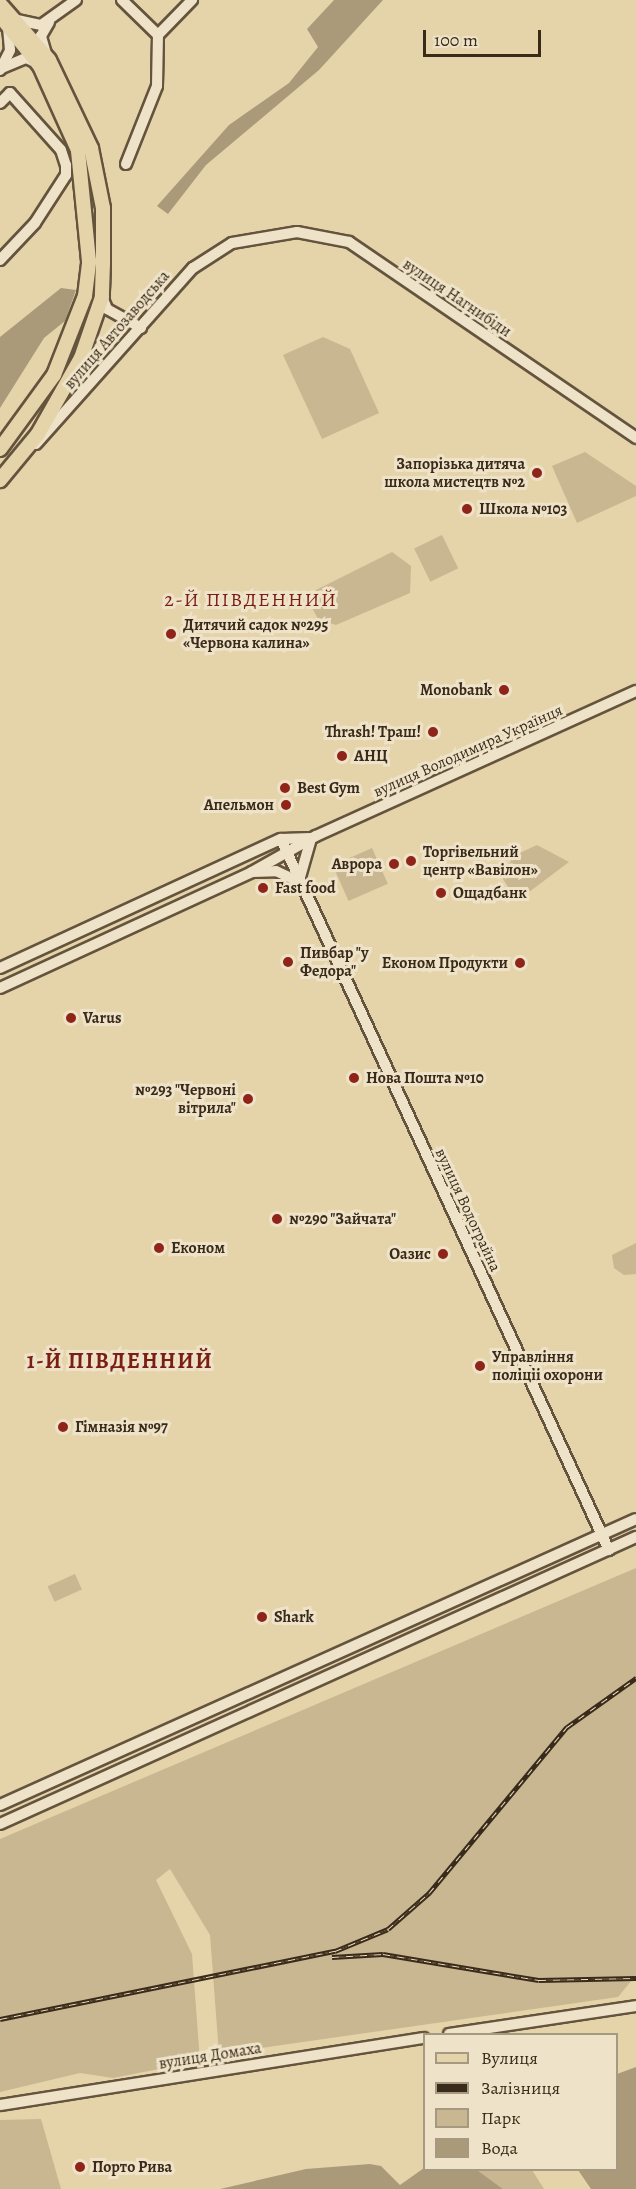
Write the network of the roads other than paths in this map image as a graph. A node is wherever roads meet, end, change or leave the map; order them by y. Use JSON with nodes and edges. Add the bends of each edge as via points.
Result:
{"nodes":[{"id":1,"x":75,"y":0,"type":"edge"},
{"id":2,"x":122,"y":0,"type":"edge"},
{"id":3,"x":192,"y":0,"type":"edge"},
{"id":4,"x":0,"y":4,"type":"edge"},
{"id":5,"x":6,"y":19,"type":"edge"},
{"id":6,"x":49,"y":21,"type":"junction"},
{"id":7,"x":158,"y":35,"type":"junction"},
{"id":8,"x":44,"y":63,"type":"junction"},
{"id":9,"x":1,"y":69,"type":"edge"},
{"id":10,"x":0,"y":103,"type":"edge"},
{"id":11,"x":126,"y":164,"type":"dead end"},
{"id":12,"x":246,"y":240,"type":"joint"},
{"id":13,"x":0,"y":260,"type":"edge"},
{"id":14,"x":102,"y":297,"type":"junction"},
{"id":15,"x":141,"y":328,"type":"junction"},
{"id":16,"x":636,"y":438,"type":"edge"},
{"id":17,"x":0,"y":449,"type":"edge"},
{"id":18,"x":21,"y":455,"type":"junction"},
{"id":19,"x":0,"y":480,"type":"edge"},
{"id":20,"x":636,"y":691,"type":"edge"},
{"id":21,"x":281,"y":838,"type":"junction"},
{"id":22,"x":312,"y":838,"type":"junction"},
{"id":23,"x":288,"y":854,"type":"junction"},
{"id":24,"x":252,"y":872,"type":"junction"},
{"id":25,"x":300,"y":882,"type":"junction"},
{"id":26,"x":0,"y":968,"type":"edge"},
{"id":27,"x":0,"y":988,"type":"edge"},
{"id":28,"x":636,"y":1519,"type":"edge"},
{"id":29,"x":602,"y":1535,"type":"junction"},
{"id":30,"x":636,"y":1538,"type":"edge"},
{"id":31,"x":609,"y":1550,"type":"junction"},
{"id":32,"x":0,"y":1805,"type":"edge"},
{"id":33,"x":0,"y":1824,"type":"edge"},
{"id":34,"x":636,"y":2006,"type":"edge"},
{"id":35,"x":456,"y":2033,"type":"edge"},
{"id":36,"x":423,"y":2038,"type":"edge"},
{"id":37,"x":0,"y":2105,"type":"edge"}],
"edges":[{"from":1,"to":6,"type":"street"},
{"from":2,"to":7,"type":"street"},
{"from":3,"to":7,"type":"street"},
{"from":4,"to":5,"type":"main road"},
{"from":5,"to":6,"type":"street","via":[[35,26]]},
{"from":5,"to":8,"type":"main road"},
{"from":5,"to":9,"type":"street","via":[[11,41]]},
{"from":6,"to":8,"type":"street","via":[[41,36]]},
{"from":7,"to":11,"type":"street","via":[[157,86]]},
{"from":8,"to":9,"type":"street","via":[[26,58]]},
{"from":8,"to":14,"type":"main road","via":[[91,148],[103,208]]},
{"from":8,"to":17,"type":"main road","name":"вулиця Автозаводська","via":[[78,150],[87,206],[85,296],[54,375]]},
{"from":10,"to":13,"type":"street","via":[[10,93],[61,150],[66,176],[35,223]]},
{"from":12,"to":15,"type":"street","name":"вулиця Автозаводська","via":[[193,268]]},
{"from":12,"to":16,"type":"street","name":"вулиця Нагнибіди","via":[[297,231],[349,242]]},
{"from":14,"to":15,"type":"street","via":[[107,309]]},
{"from":14,"to":18,"type":"main road","name":"вулиця Автозаводська","via":[[68,386]]},
{"from":15,"to":18,"type":"street","name":"вулиця Автозаводська"},
{"from":18,"to":19,"type":"main road","name":"вулиця Автозаводська"},
{"from":20,"to":22,"type":"street","name":"вулиця Володимира Українця"},
{"from":21,"to":22,"type":"street","name":"вулиця Володимира Українця"},
{"from":21,"to":23,"type":"street","name":"вулиця Водограйна"},
{"from":21,"to":26,"type":"street","name":"вулиця Володимира Українця"},
{"from":22,"to":23,"type":"street","name":"вулиця Володимира Українця"},
{"from":22,"to":25,"type":"street","via":[[301,859]]},
{"from":23,"to":24,"type":"street","name":"вулиця Володимира Українця"},
{"from":23,"to":25,"type":"street","name":"вулиця Водограйна"},
{"from":24,"to":25,"type":"street","via":[[276,871]]},
{"from":24,"to":27,"type":"street"},
{"from":25,"to":29,"type":"street","name":"вулиця Водограйна"},
{"from":28,"to":29,"type":"street"},
{"from":29,"to":31,"type":"street","name":"вулиця Водограйна"},
{"from":29,"to":32,"type":"street"},
{"from":30,"to":31,"type":"street"},
{"from":31,"to":33,"type":"street"},
{"from":34,"to":35,"type":"street"},
{"from":36,"to":37,"type":"street","name":"вулиця Домаха"}]}
